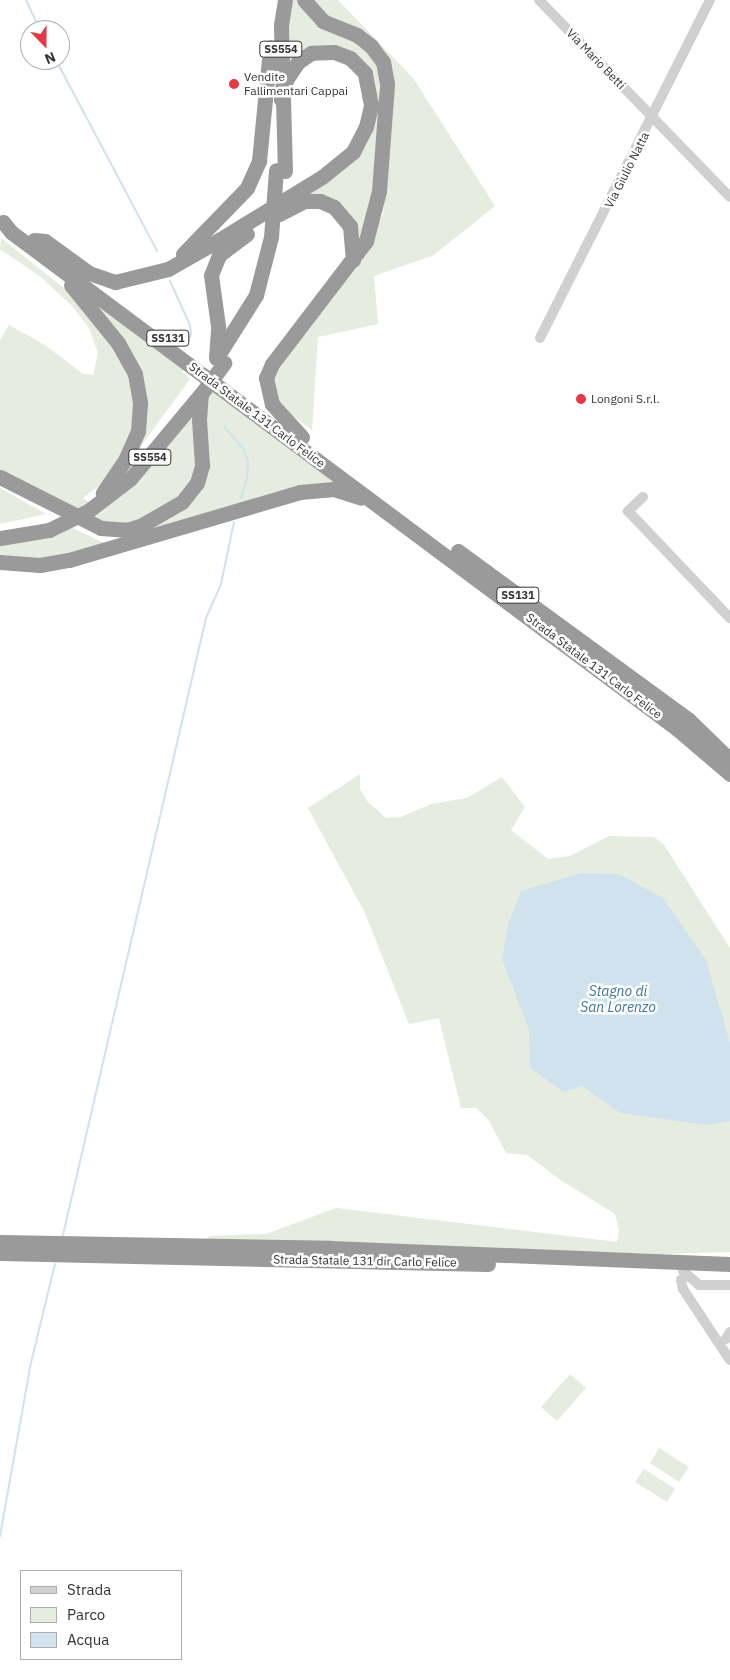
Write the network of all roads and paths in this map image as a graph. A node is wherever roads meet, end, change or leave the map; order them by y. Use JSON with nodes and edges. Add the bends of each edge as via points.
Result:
{"nodes":[{"id":1,"x":276,"y":0,"type":"edge"},
{"id":2,"x":285,"y":0,"type":"edge"},
{"id":3,"x":304,"y":0,"type":"edge"},
{"id":4,"x":539,"y":0,"type":"edge"},
{"id":5,"x":710,"y":0,"type":"edge"},
{"id":6,"x":270,"y":48,"type":"junction"},
{"id":7,"x":281,"y":99,"type":"junction"},
{"id":8,"x":654,"y":118,"type":"junction"},
{"id":9,"x":280,"y":171,"type":"junction"},
{"id":10,"x":730,"y":197,"type":"edge"},
{"id":11,"x":31,"y":242,"type":"junction"},
{"id":12,"x":353,"y":260,"type":"junction"},
{"id":13,"x":168,"y":269,"type":"junction"},
{"id":14,"x":540,"y":338,"type":"dead end"},
{"id":15,"x":217,"y":362,"type":"junction"},
{"id":16,"x":196,"y":393,"type":"junction"},
{"id":17,"x":302,"y":437,"type":"junction"},
{"id":18,"x":0,"y":479,"type":"edge"},
{"id":19,"x":103,"y":493,"type":"junction"},
{"id":20,"x":643,"y":497,"type":"dead end"},
{"id":21,"x":84,"y":509,"type":"junction"},
{"id":22,"x":396,"y":518,"type":"junction"},
{"id":23,"x":46,"y":525,"type":"junction"},
{"id":24,"x":0,"y":528,"type":"edge"},
{"id":25,"x":0,"y":538,"type":"edge"},
{"id":26,"x":128,"y":543,"type":"junction"},
{"id":27,"x":0,"y":562,"type":"edge"},
{"id":28,"x":730,"y":618,"type":"edge"},
{"id":29,"x":730,"y":760,"type":"edge"},
{"id":30,"x":730,"y":774,"type":"edge"},
{"id":31,"x":0,"y":1242,"type":"edge"},
{"id":32,"x":0,"y":1253,"type":"edge"},
{"id":33,"x":730,"y":1262,"type":"edge"},
{"id":34,"x":730,"y":1270,"type":"edge"},
{"id":35,"x":684,"y":1272,"type":"junction"},
{"id":36,"x":730,"y":1285,"type":"edge"},
{"id":37,"x":730,"y":1360,"type":"edge"}],
"edges":[{"from":1,"to":6,"type":"highway","number":"SS554"},
{"from":2,"to":7,"type":"highway","number":"SS554","via":[[281,25]]},
{"from":3,"to":12,"type":"highway","via":[[323,21],[357,35],[383,62],[387,84],[379,191],[366,241]]},
{"from":4,"to":8,"type":"street","name":"Via Mario Betti"},
{"from":5,"to":8,"type":"street","name":"Via Giulio Natta"},
{"from":6,"to":9,"type":"highway","number":"SS554"},
{"from":6,"to":13,"type":"highway","via":[[259,161],[247,188]]},
{"from":7,"to":9,"type":"highway","number":"SS554"},
{"from":7,"to":13,"type":"highway","via":[[291,70],[311,53],[334,52],[350,58],[365,73],[371,105],[366,127],[353,152],[322,177]]},
{"from":8,"to":10,"type":"street","name":"Via Mario Betti"},
{"from":8,"to":14,"type":"street","name":"Via Giulio Natta"},
{"from":9,"to":15,"type":"highway","number":"SS554","bridge":true,"via":[[275,236],[256,295]]},
{"from":11,"to":13,"type":"highway","via":[[45,241],[101,279],[130,281]]},
{"from":11,"to":17,"type":"highway","name":"Strada Statale 131 Carlo Felice","number":"SS131"},
{"from":11,"to":19,"type":"highway","via":[[34,255],[64,278],[86,302],[118,343],[135,374],[140,403],[138,431],[125,460]]},
{"from":11,"to":22,"type":"highway","name":"Strada Statale 131 Carlo Felice","number":"SS131"},
{"from":12,"to":15,"type":"highway","via":[[350,226],[334,207],[320,201],[305,201],[292,207],[237,240],[219,255],[211,275],[218,326]]},
{"from":12,"to":17,"type":"highway","via":[[272,364],[266,378],[272,404]]},
{"from":15,"to":16,"type":"highway","number":"SS554","bridge":true},
{"from":16,"to":18,"type":"highway","via":[[202,465],[197,483],[182,502],[142,525],[127,530],[101,528]]},
{"from":16,"to":19,"type":"highway","number":"SS554","via":[[130,472]]},
{"from":16,"to":21,"type":"highway","number":"SS554","via":[[130,480]]},
{"from":17,"to":29,"type":"highway","name":"Strada Statale 131 Carlo Felice","number":"SS131","via":[[688,720]]},
{"from":18,"to":26,"type":"highway","via":[[77,528],[94,536]]},
{"from":19,"to":21,"type":"highway","number":"SS554"},
{"from":20,"to":28,"type":"street","via":[[628,511]]},
{"from":21,"to":23,"type":"highway","number":"SS554","bridge":true},
{"from":22,"to":26,"type":"highway","via":[[389,518],[352,494],[324,489],[300,492]]},
{"from":22,"to":30,"type":"highway","name":"Strada Statale 131 Carlo Felice","number":"SS131","via":[[676,728]]},
{"from":23,"to":24,"type":"highway","number":"SS554"},
{"from":23,"to":25,"type":"highway","number":"SS554"},
{"from":26,"to":27,"type":"highway","via":[[40,565]]},
{"from":31,"to":33,"type":"highway","name":"Strada Statale 131 dir Carlo Felice","via":[[331,1248]]},
{"from":32,"to":35,"type":"highway","name":"Strada Statale 131 dir Carlo Felice"},
{"from":34,"to":35,"type":"highway","name":"Strada Statale 131 dir Carlo Felice"},
{"from":35,"to":36,"type":"street","via":[[700,1285]]},
{"from":35,"to":37,"type":"street","via":[[681,1280],[683,1289]]}]}
